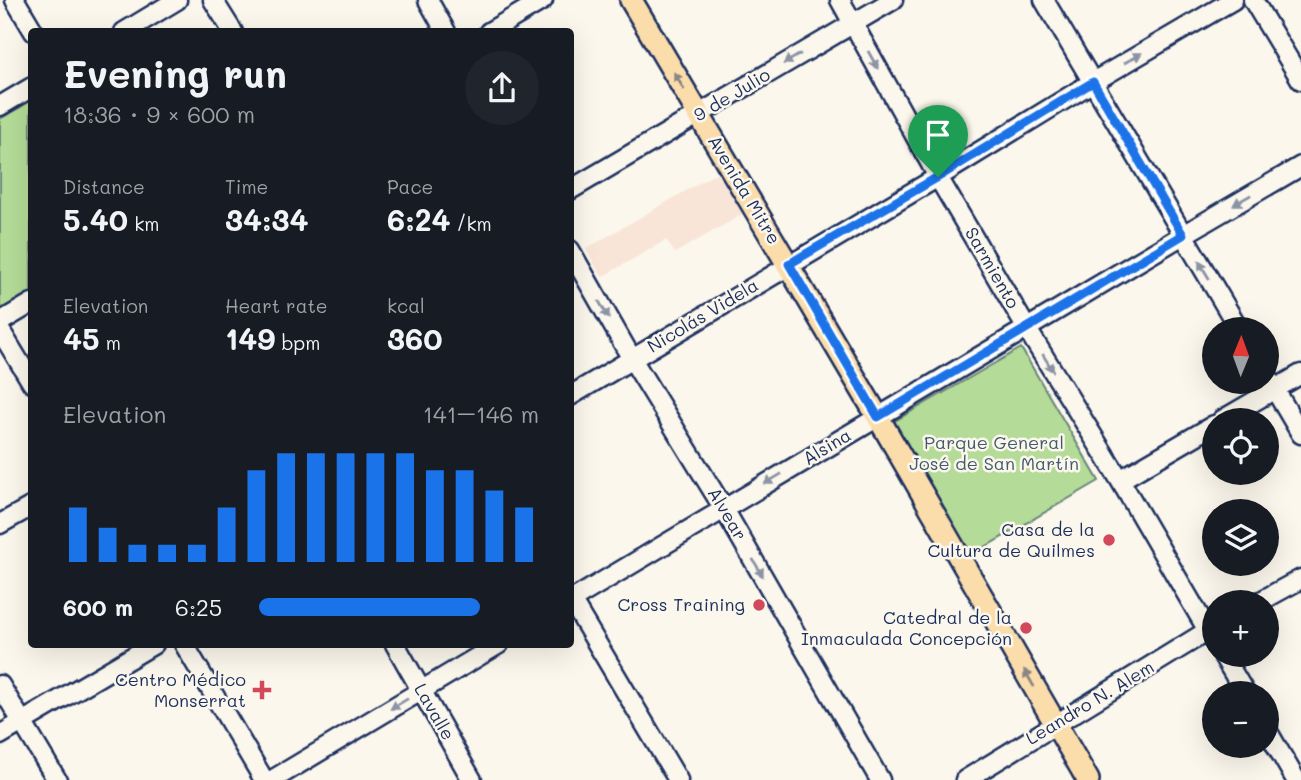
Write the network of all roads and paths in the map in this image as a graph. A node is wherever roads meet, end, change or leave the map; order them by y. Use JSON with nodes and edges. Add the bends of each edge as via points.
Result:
{"nodes":[{"id":1,"x":15,"y":0,"type":"edge"},
{"id":2,"x":177,"y":0,"type":"edge"},
{"id":3,"x":213,"y":0,"type":"edge"},
{"id":4,"x":428,"y":0,"type":"edge"},
{"id":5,"x":543,"y":0,"type":"edge"},
{"id":6,"x":631,"y":0,"type":"edge"},
{"id":7,"x":840,"y":0,"type":"edge"},
{"id":8,"x":893,"y":0,"type":"edge"},
{"id":9,"x":1044,"y":0,"type":"edge"},
{"id":10,"x":1233,"y":0,"type":"edge"},
{"id":11,"x":1252,"y":0,"type":"edge"},
{"id":12,"x":853,"y":23,"type":"junction"},
{"id":13,"x":32,"y":28,"type":"edge"},
{"id":14,"x":131,"y":28,"type":"edge"},
{"id":15,"x":230,"y":28,"type":"edge"},
{"id":16,"x":444,"y":28,"type":"edge"},
{"id":17,"x":496,"y":28,"type":"edge"},
{"id":18,"x":1301,"y":80,"type":"edge"},
{"id":19,"x":1093,"y":82,"type":"junction"},
{"id":20,"x":28,"y":89,"type":"edge"},
{"id":21,"x":0,"y":106,"type":"edge"},
{"id":22,"x":699,"y":115,"type":"junction"},
{"id":23,"x":1301,"y":166,"type":"edge"},
{"id":24,"x":938,"y":177,"type":"junction"},
{"id":25,"x":574,"y":188,"type":"edge"},
{"id":26,"x":1183,"y":235,"type":"junction"},
{"id":27,"x":574,"y":257,"type":"edge"},
{"id":28,"x":789,"y":264,"type":"junction"},
{"id":29,"x":28,"y":305,"type":"edge"},
{"id":30,"x":1232,"y":317,"type":"edge"},
{"id":31,"x":0,"y":322,"type":"edge"},
{"id":32,"x":1027,"y":329,"type":"junction"},
{"id":33,"x":0,"y":330,"type":"edge"},
{"id":34,"x":632,"y":359,"type":"junction"},
{"id":35,"x":1301,"y":374,"type":"edge"},
{"id":36,"x":28,"y":376,"type":"edge"},
{"id":37,"x":1279,"y":381,"type":"edge"},
{"id":38,"x":574,"y":394,"type":"edge"},
{"id":39,"x":1256,"y":394,"type":"edge"},
{"id":40,"x":1277,"y":394,"type":"edge"},
{"id":41,"x":1238,"y":408,"type":"edge"},
{"id":42,"x":878,"y":417,"type":"junction"},
{"id":43,"x":1202,"y":432,"type":"edge"},
{"id":44,"x":1301,"y":434,"type":"edge"},
{"id":45,"x":1120,"y":480,"type":"junction"},
{"id":46,"x":28,"y":508,"type":"edge"},
{"id":47,"x":724,"y":509,"type":"junction"},
{"id":48,"x":0,"y":524,"type":"edge"},
{"id":49,"x":1301,"y":579,"type":"edge"},
{"id":50,"x":1279,"y":591,"type":"edge"},
{"id":51,"x":574,"y":598,"type":"edge"},
{"id":52,"x":574,"y":605,"type":"edge"},
{"id":53,"x":1202,"y":616,"type":"edge"},
{"id":54,"x":1202,"y":639,"type":"edge"},
{"id":55,"x":147,"y":648,"type":"edge"},
{"id":56,"x":186,"y":648,"type":"edge"},
{"id":57,"x":397,"y":648,"type":"edge"},
{"id":58,"x":492,"y":648,"type":"edge"},
{"id":59,"x":0,"y":685,"type":"edge"},
{"id":60,"x":422,"y":691,"type":"junction"},
{"id":61,"x":22,"y":722,"type":"junction"},
{"id":62,"x":1055,"y":724,"type":"junction"},
{"id":63,"x":0,"y":735,"type":"edge"},
{"id":64,"x":1279,"y":751,"type":"edge"},
{"id":65,"x":57,"y":780,"type":"edge"},
{"id":66,"x":264,"y":780,"type":"edge"},
{"id":67,"x":272,"y":780,"type":"edge"},
{"id":68,"x":472,"y":780,"type":"edge"},
{"id":69,"x":678,"y":780,"type":"edge"},
{"id":70,"x":880,"y":780,"type":"edge"},
{"id":71,"x":965,"y":780,"type":"edge"},
{"id":72,"x":1088,"y":780,"type":"edge"},
{"id":73,"x":1296,"y":780,"type":"edge"}],
"edges":[{"from":1,"to":13,"type":"street"},
{"from":2,"to":14,"type":"street"},
{"from":3,"to":15,"type":"street"},
{"from":4,"to":16,"type":"street"},
{"from":5,"to":17,"type":"street"},
{"from":22,"to":6,"type":"main road","name":"Avenida Mitre","one_way":true},
{"from":7,"to":12,"type":"street","name":"Sarmiento"},
{"from":8,"to":12,"type":"street","name":"9 de Julio"},
{"from":9,"to":19,"type":"street"},
{"from":19,"to":10,"type":"street","name":"Nicolás Videla","one_way":true},
{"from":11,"to":18,"type":"street"},
{"from":12,"to":22,"type":"street","name":"9 de Julio","one_way":true},
{"from":12,"to":24,"type":"street","name":"Sarmiento","one_way":true},
{"from":19,"to":24,"type":"street","name":"Nicolás Videla"},
{"from":19,"to":26,"type":"street"},
{"from":20,"to":21,"type":"street"},
{"from":22,"to":25,"type":"street","name":"9 de Julio"},
{"from":22,"to":28,"type":"main road","name":"Avenida Mitre"},
{"from":23,"to":26,"type":"street","name":"Alsina","one_way":true},
{"from":24,"to":28,"type":"street","name":"Nicolás Videla"},
{"from":24,"to":32,"type":"street","name":"Sarmiento"},
{"from":30,"to":26,"type":"street","one_way":true},
{"from":26,"to":32,"type":"street","name":"Alsina"},
{"from":27,"to":34,"type":"street","name":"Alvear","one_way":true},
{"from":28,"to":34,"type":"street","name":"Nicolás Videla"},
{"from":28,"to":42,"type":"main road","name":"Avenida Mitre"},
{"from":29,"to":31,"type":"street"},
{"from":32,"to":42,"type":"street","name":"Alsina"},
{"from":32,"to":45,"type":"street","name":"Sarmiento","one_way":true},
{"from":33,"to":36,"type":"street"},
{"from":34,"to":38,"type":"street","name":"Nicolás Videla"},
{"from":34,"to":47,"type":"street","name":"Alvear"},
{"from":35,"to":37,"type":"street"},
{"from":39,"to":41,"type":"street"},
{"from":40,"to":44,"type":"street"},
{"from":42,"to":47,"type":"street","name":"Alsina","one_way":true},
{"from":62,"to":42,"type":"main road","name":"Avenida Mitre","one_way":true},
{"from":43,"to":45,"type":"street"},
{"from":45,"to":53,"type":"street","name":"Sarmiento"},
{"from":46,"to":48,"type":"street"},
{"from":47,"to":51,"type":"street","name":"Alsina"},
{"from":47,"to":70,"type":"street","name":"Alvear","one_way":true},
{"from":49,"to":50,"type":"street"},
{"from":52,"to":69,"type":"street"},
{"from":54,"to":62,"type":"street","name":"Leandro N. Alem"},
{"from":55,"to":61,"type":"street"},
{"from":56,"to":66,"type":"street"},
{"from":57,"to":60,"type":"street","name":"Lavalle"},
{"from":58,"to":60,"type":"street"},
{"from":59,"to":61,"type":"street"},
{"from":60,"to":67,"type":"street","one_way":true},
{"from":60,"to":68,"type":"street","name":"Lavalle"},
{"from":61,"to":63,"type":"street"},
{"from":61,"to":65,"type":"street"},
{"from":62,"to":71,"type":"street","name":"Leandro N. Alem"},
{"from":62,"to":72,"type":"main road","name":"Avenida Mitre"},
{"from":64,"to":73,"type":"street"}]}
